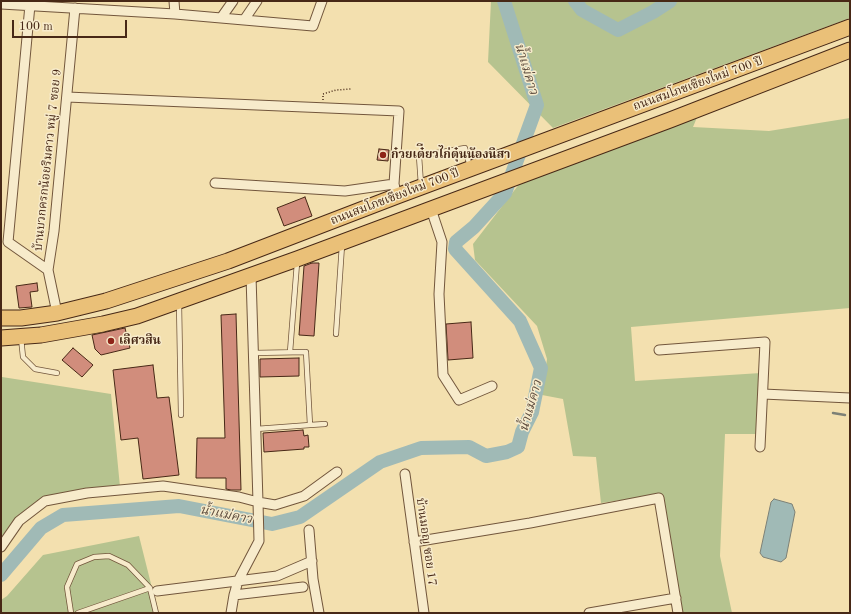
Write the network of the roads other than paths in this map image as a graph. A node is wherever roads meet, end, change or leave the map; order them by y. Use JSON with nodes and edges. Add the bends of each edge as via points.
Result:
{"nodes":[{"id":1,"x":174,"y":1,"type":"edge"},
{"id":2,"x":233,"y":1,"type":"edge"},
{"id":3,"x":257,"y":1,"type":"edge"},
{"id":4,"x":322,"y":1,"type":"edge"},
{"id":5,"x":16,"y":3,"type":"edge"},
{"id":6,"x":1,"y":4,"type":"edge"},
{"id":7,"x":89,"y":5,"type":"edge"},
{"id":8,"x":30,"y":6,"type":"junction"},
{"id":9,"x":75,"y":8,"type":"junction"},
{"id":10,"x":175,"y":14,"type":"junction"},
{"id":11,"x":221,"y":18,"type":"junction"},
{"id":12,"x":244,"y":20,"type":"junction"},
{"id":13,"x":850,"y":28,"type":"edge"},
{"id":14,"x":850,"y":50,"type":"edge"},
{"id":15,"x":67,"y":97,"type":"junction"},
{"id":16,"x":471,"y":169,"type":"junction"},
{"id":17,"x":215,"y":184,"type":"dead end"},
{"id":18,"x":421,"y":187,"type":"junction"},
{"id":19,"x":396,"y":190,"type":"junction"},
{"id":20,"x":6,"y":208,"type":"edge"},
{"id":21,"x":431,"y":209,"type":"junction"},
{"id":22,"x":342,"y":241,"type":"junction"},
{"id":23,"x":297,"y":259,"type":"junction"},
{"id":24,"x":48,"y":270,"type":"junction"},
{"id":25,"x":251,"y":276,"type":"junction"},
{"id":26,"x":179,"y":301,"type":"junction"},
{"id":27,"x":57,"y":313,"type":"junction"},
{"id":28,"x":1,"y":318,"type":"edge"},
{"id":29,"x":336,"y":334,"type":"dead end"},
{"id":30,"x":21,"y":336,"type":"junction"},
{"id":31,"x":1,"y":338,"type":"edge"},
{"id":32,"x":659,"y":350,"type":"dead end"},
{"id":33,"x":290,"y":352,"type":"junction"},
{"id":34,"x":253,"y":354,"type":"junction"},
{"id":35,"x":57,"y":373,"type":"dead end"},
{"id":36,"x":492,"y":386,"type":"dead end"},
{"id":37,"x":763,"y":394,"type":"junction"},
{"id":38,"x":850,"y":398,"type":"edge"},
{"id":39,"x":181,"y":415,"type":"dead end"},
{"id":40,"x":325,"y":424,"type":"dead end"},
{"id":41,"x":310,"y":425,"type":"junction"},
{"id":42,"x":256,"y":429,"type":"junction"},
{"id":43,"x":760,"y":447,"type":"dead end"},
{"id":44,"x":337,"y":472,"type":"dead end"},
{"id":45,"x":404,"y":474,"type":"dead end"},
{"id":46,"x":258,"y":506,"type":"junction"},
{"id":47,"x":309,"y":530,"type":"dead end"},
{"id":48,"x":414,"y":542,"type":"junction"},
{"id":49,"x":1,"y":547,"type":"edge"},
{"id":50,"x":312,"y":561,"type":"junction"},
{"id":51,"x":238,"y":581,"type":"junction"},
{"id":52,"x":303,"y":587,"type":"dead end"},
{"id":53,"x":153,"y":589,"type":"junction"},
{"id":54,"x":234,"y":595,"type":"junction"},
{"id":55,"x":676,"y":598,"type":"junction"},
{"id":56,"x":71,"y":613,"type":"edge"},
{"id":57,"x":78,"y":613,"type":"edge"},
{"id":58,"x":156,"y":613,"type":"edge"},
{"id":59,"x":231,"y":613,"type":"edge"},
{"id":60,"x":319,"y":613,"type":"edge"},
{"id":61,"x":424,"y":613,"type":"edge"},
{"id":62,"x":589,"y":613,"type":"edge"},
{"id":63,"x":678,"y":613,"type":"edge"}],
"edges":[{"from":1,"to":10,"type":"street"},
{"from":2,"to":11,"type":"street"},
{"from":3,"to":12,"type":"street"},
{"from":4,"to":12,"type":"street","via":[[313,26]]},
{"from":5,"to":6,"type":"street"},
{"from":5,"to":8,"type":"street"},
{"from":7,"to":9,"type":"street"},
{"from":7,"to":10,"type":"street"},
{"from":8,"to":9,"type":"street"},
{"from":8,"to":20,"type":"street"},
{"from":9,"to":15,"type":"street","name":"บ้านบวกครกน้อยริมคาว หมู่ 7 ซอย 9"},
{"from":10,"to":11,"type":"street"},
{"from":11,"to":12,"type":"street"},
{"from":13,"to":16,"type":"main road","name":"ถนนสมโภชเชียงใหม่ 700 ปี"},
{"from":14,"to":21,"type":"main road","name":"ถนนสมโภชเชียงใหม่ 700 ปี"},
{"from":15,"to":19,"type":"street","via":[[399,111]]},
{"from":15,"to":24,"type":"street","name":"บ้านบวกครกน้อยริมคาว หมู่ 7 ซอย 9"},
{"from":16,"to":18,"type":"main road","name":"ถนนสมโภชเชียงใหม่ 700 ปี"},
{"from":16,"to":18,"type":"lane","via":[[466,148],[419,156]]},
{"from":17,"to":19,"type":"street","via":[[345,191]]},
{"from":18,"to":19,"type":"main road","name":"ถนนสมโภชเชียงใหม่ 700 ปี"},
{"from":19,"to":27,"type":"main road","name":"ถนนสมโภชเชียงใหม่ 700 ปี","via":[[228,260],[106,301]]},
{"from":20,"to":24,"type":"street","via":[[8,242]]},
{"from":21,"to":22,"type":"main road","name":"ถนนสมโภชเชียงใหม่ 700 ปี"},
{"from":21,"to":36,"type":"street","via":[[442,242],[439,294],[443,375],[459,400]]},
{"from":22,"to":23,"type":"main road","name":"ถนนสมโภชเชียงใหม่ 700 ปี"},
{"from":22,"to":29,"type":"lane"},
{"from":23,"to":25,"type":"main road","name":"ถนนสมโภชเชียงใหม่ 700 ปี"},
{"from":23,"to":33,"type":"lane"},
{"from":24,"to":27,"type":"street","name":"บ้านบวกครกน้อยริมคาว หมู่ 7 ซอย 9"},
{"from":25,"to":26,"type":"main road","name":"ถนนสมโภชเชียงใหม่ 700 ปี"},
{"from":25,"to":34,"type":"street"},
{"from":26,"to":30,"type":"main road","name":"ถนนสมโภชเชียงใหม่ 700 ปี","via":[[137,316],[103,324]]},
{"from":26,"to":39,"type":"lane"},
{"from":27,"to":28,"type":"main road","name":"ถนนสมโภชเชียงใหม่ 700 ปี"},
{"from":30,"to":31,"type":"main road","name":"ถนนสมโภชเชียงใหม่ 700 ปี"},
{"from":30,"to":35,"type":"lane","via":[[23,357],[35,369]]},
{"from":32,"to":37,"type":"street","via":[[765,342]]},
{"from":33,"to":34,"type":"lane"},
{"from":33,"to":41,"type":"lane","via":[[306,352]]},
{"from":34,"to":42,"type":"street"},
{"from":37,"to":38,"type":"street"},
{"from":37,"to":43,"type":"street"},
{"from":40,"to":41,"type":"lane"},
{"from":41,"to":42,"type":"lane"},
{"from":42,"to":46,"type":"street"},
{"from":44,"to":46,"type":"street","via":[[304,496],[275,505]]},
{"from":45,"to":48,"type":"street","name":"บ้านมอญ ซอย 17"},
{"from":46,"to":49,"type":"street","via":[[239,497],[163,486],[87,493],[45,501],[19,521]]},
{"from":46,"to":51,"type":"street","via":[[259,541]]},
{"from":47,"to":50,"type":"street"},
{"from":48,"to":55,"type":"street","via":[[659,498]]},
{"from":48,"to":61,"type":"street","name":"บ้านมอญ ซอย 17"},
{"from":50,"to":51,"type":"street","via":[[277,576]]},
{"from":50,"to":60,"type":"street"},
{"from":51,"to":53,"type":"street"},
{"from":51,"to":54,"type":"street"},
{"from":52,"to":54,"type":"street"},
{"from":53,"to":56,"type":"lane","via":[[128,565],[109,556],[94,557],[76,564],[67,587]]},
{"from":53,"to":57,"type":"lane"},
{"from":53,"to":58,"type":"lane"},
{"from":54,"to":59,"type":"street"},
{"from":55,"to":62,"type":"street"},
{"from":55,"to":63,"type":"street"}]}
